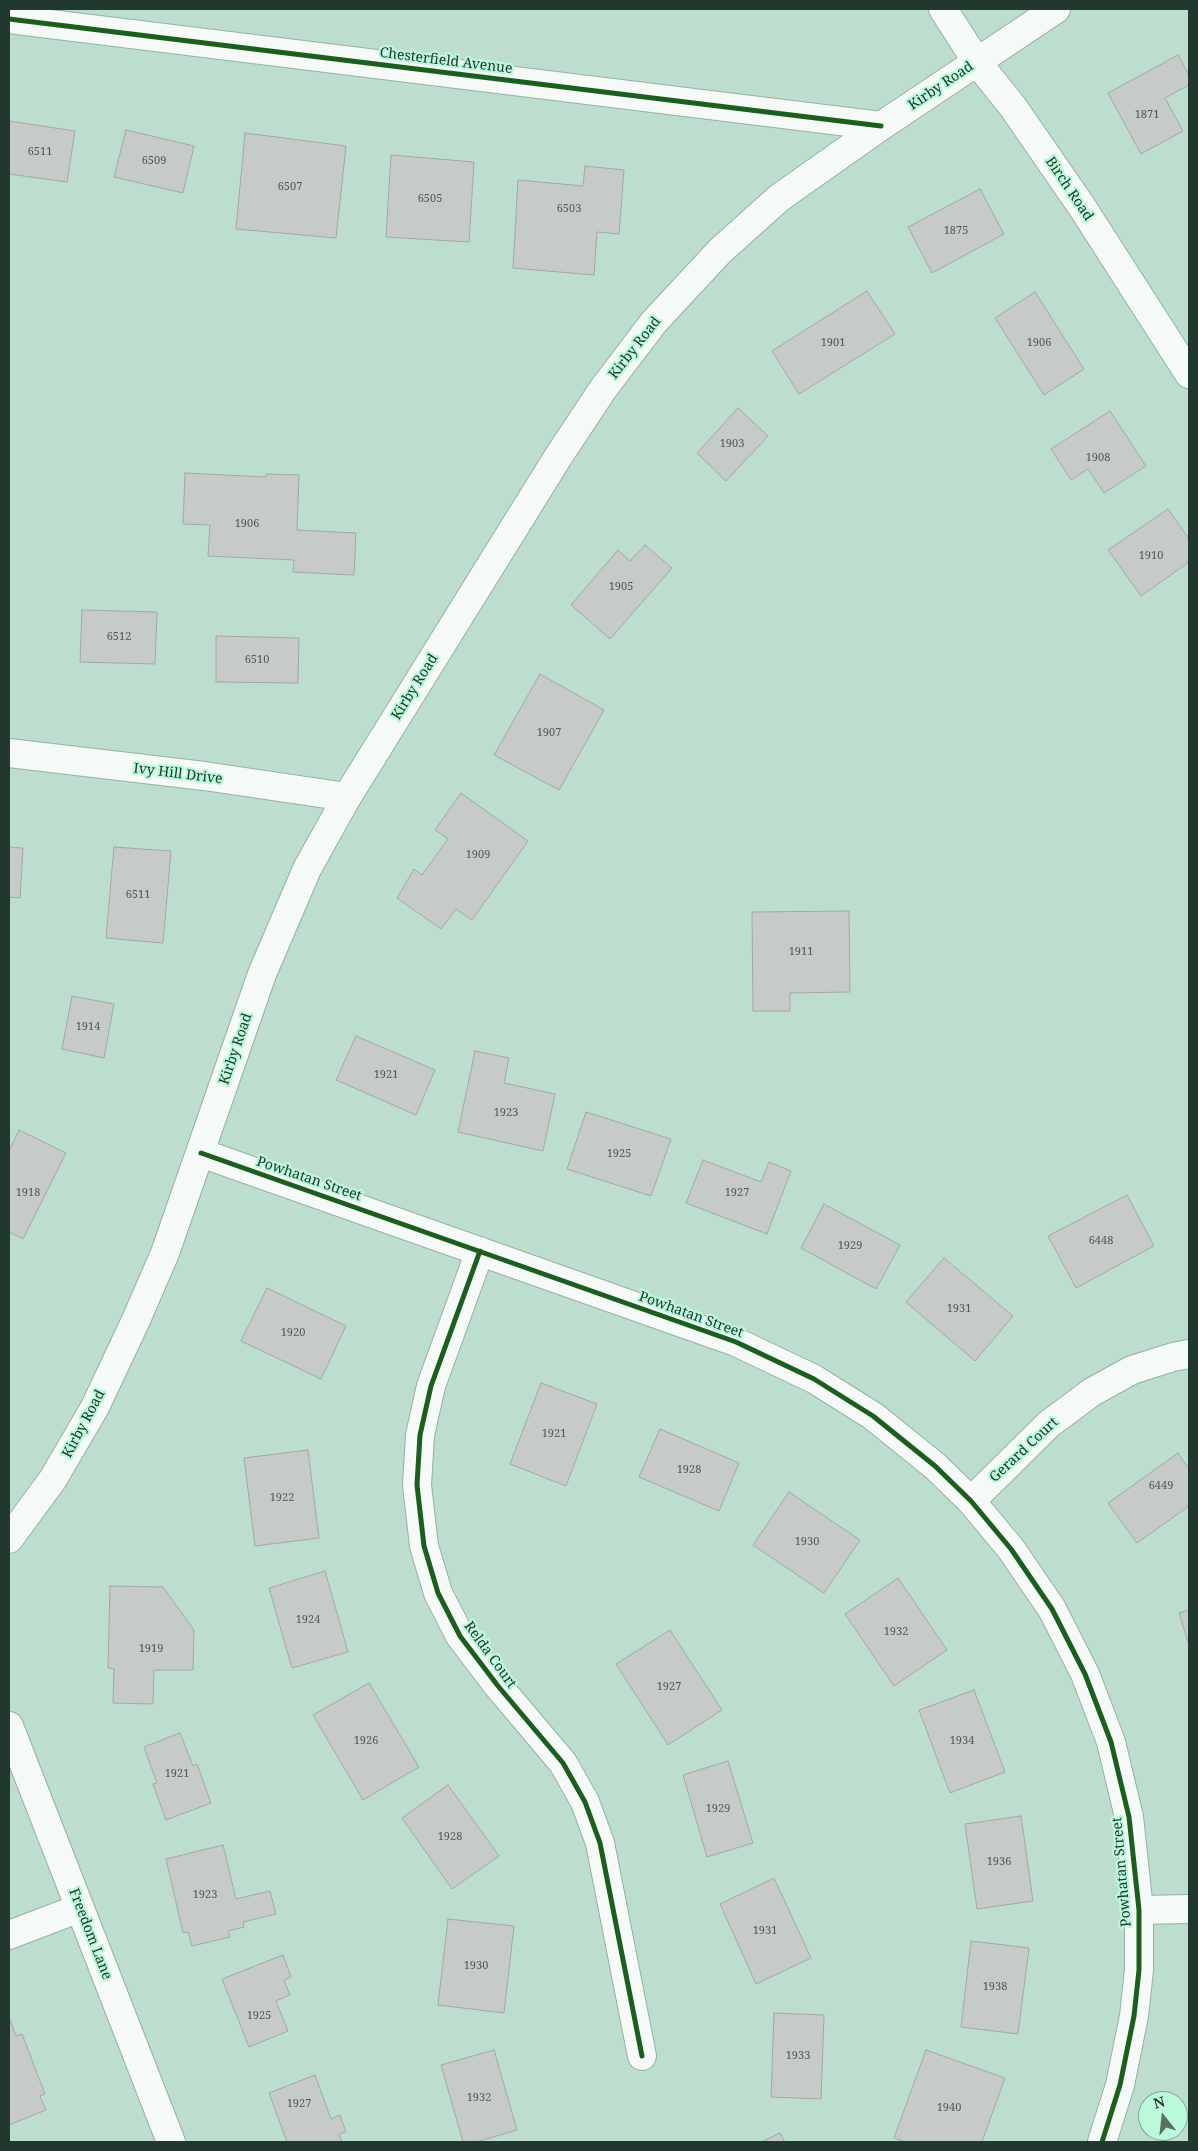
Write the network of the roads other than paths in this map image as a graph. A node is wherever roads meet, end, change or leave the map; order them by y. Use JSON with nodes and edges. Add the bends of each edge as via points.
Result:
{"nodes":[{"id":1,"x":942,"y":9,"type":"edge"},
{"id":2,"x":1056,"y":9,"type":"edge"},
{"id":3,"x":9,"y":19,"type":"edge"},
{"id":4,"x":977,"y":62,"type":"junction"},
{"id":5,"x":881,"y":126,"type":"junction"},
{"id":6,"x":1189,"y":374,"type":"edge"},
{"id":7,"x":9,"y":753,"type":"edge"},
{"id":8,"x":347,"y":797,"type":"junction"},
{"id":9,"x":201,"y":1153,"type":"junction"},
{"id":10,"x":480,"y":1251,"type":"junction"},
{"id":11,"x":1189,"y":1354,"type":"edge"},
{"id":12,"x":971,"y":1501,"type":"junction"},
{"id":13,"x":9,"y":1539,"type":"edge"},
{"id":14,"x":9,"y":1726,"type":"edge"},
{"id":15,"x":80,"y":1908,"type":"junction"},
{"id":16,"x":1189,"y":1909,"type":"edge"},
{"id":17,"x":1139,"y":1910,"type":"junction"},
{"id":18,"x":9,"y":1935,"type":"edge"},
{"id":19,"x":642,"y":2056,"type":"dead end"},
{"id":20,"x":171,"y":2142,"type":"edge"},
{"id":21,"x":1102,"y":2142,"type":"edge"}],
"edges":[{"from":1,"to":4,"type":"street","name":"Birch Road"},
{"from":2,"to":4,"type":"street","name":"Kirby Road"},
{"from":3,"to":5,"type":"street","name":"Chesterfield Avenue"},
{"from":4,"to":5,"type":"street","name":"Kirby Road"},
{"from":4,"to":6,"type":"street","name":"Birch Road","via":[[1082,207]]},
{"from":5,"to":8,"type":"street","name":"Kirby Road","via":[[779,198],[720,251],[654,322],[558,457]]},
{"from":7,"to":8,"type":"street","name":"Ivy Hill Drive"},
{"from":8,"to":9,"type":"street","name":"Kirby Road","via":[[307,869],[262,974]]},
{"from":9,"to":10,"type":"street","name":"Powhatan Street"},
{"from":9,"to":13,"type":"street","name":"Kirby Road","via":[[165,1253],[95,1407],[53,1479]]},
{"from":10,"to":12,"type":"street","name":"Powhatan Street","via":[[736,1342],[814,1379],[873,1416],[935,1466]]},
{"from":10,"to":19,"type":"street","name":"Relda Court","via":[[431,1386],[420,1435],[417,1485],[424,1546],[438,1593],[460,1636],[563,1763],[585,1802],[600,1843]]},
{"from":11,"to":12,"type":"street","name":"Gerard Court","via":[[1132,1370],[1092,1392],[1049,1424]]},
{"from":12,"to":17,"type":"street","name":"Powhatan Street","via":[[1011,1549],[1052,1609],[1085,1674],[1111,1742],[1129,1817]]},
{"from":14,"to":15,"type":"street","name":"Freedom Lane"},
{"from":15,"to":18,"type":"street"},
{"from":15,"to":20,"type":"street","name":"Freedom Lane"},
{"from":16,"to":17,"type":"street"},
{"from":17,"to":21,"type":"street","name":"Powhatan Street","via":[[1139,1970],[1134,2016],[1120,2084]]}]}
